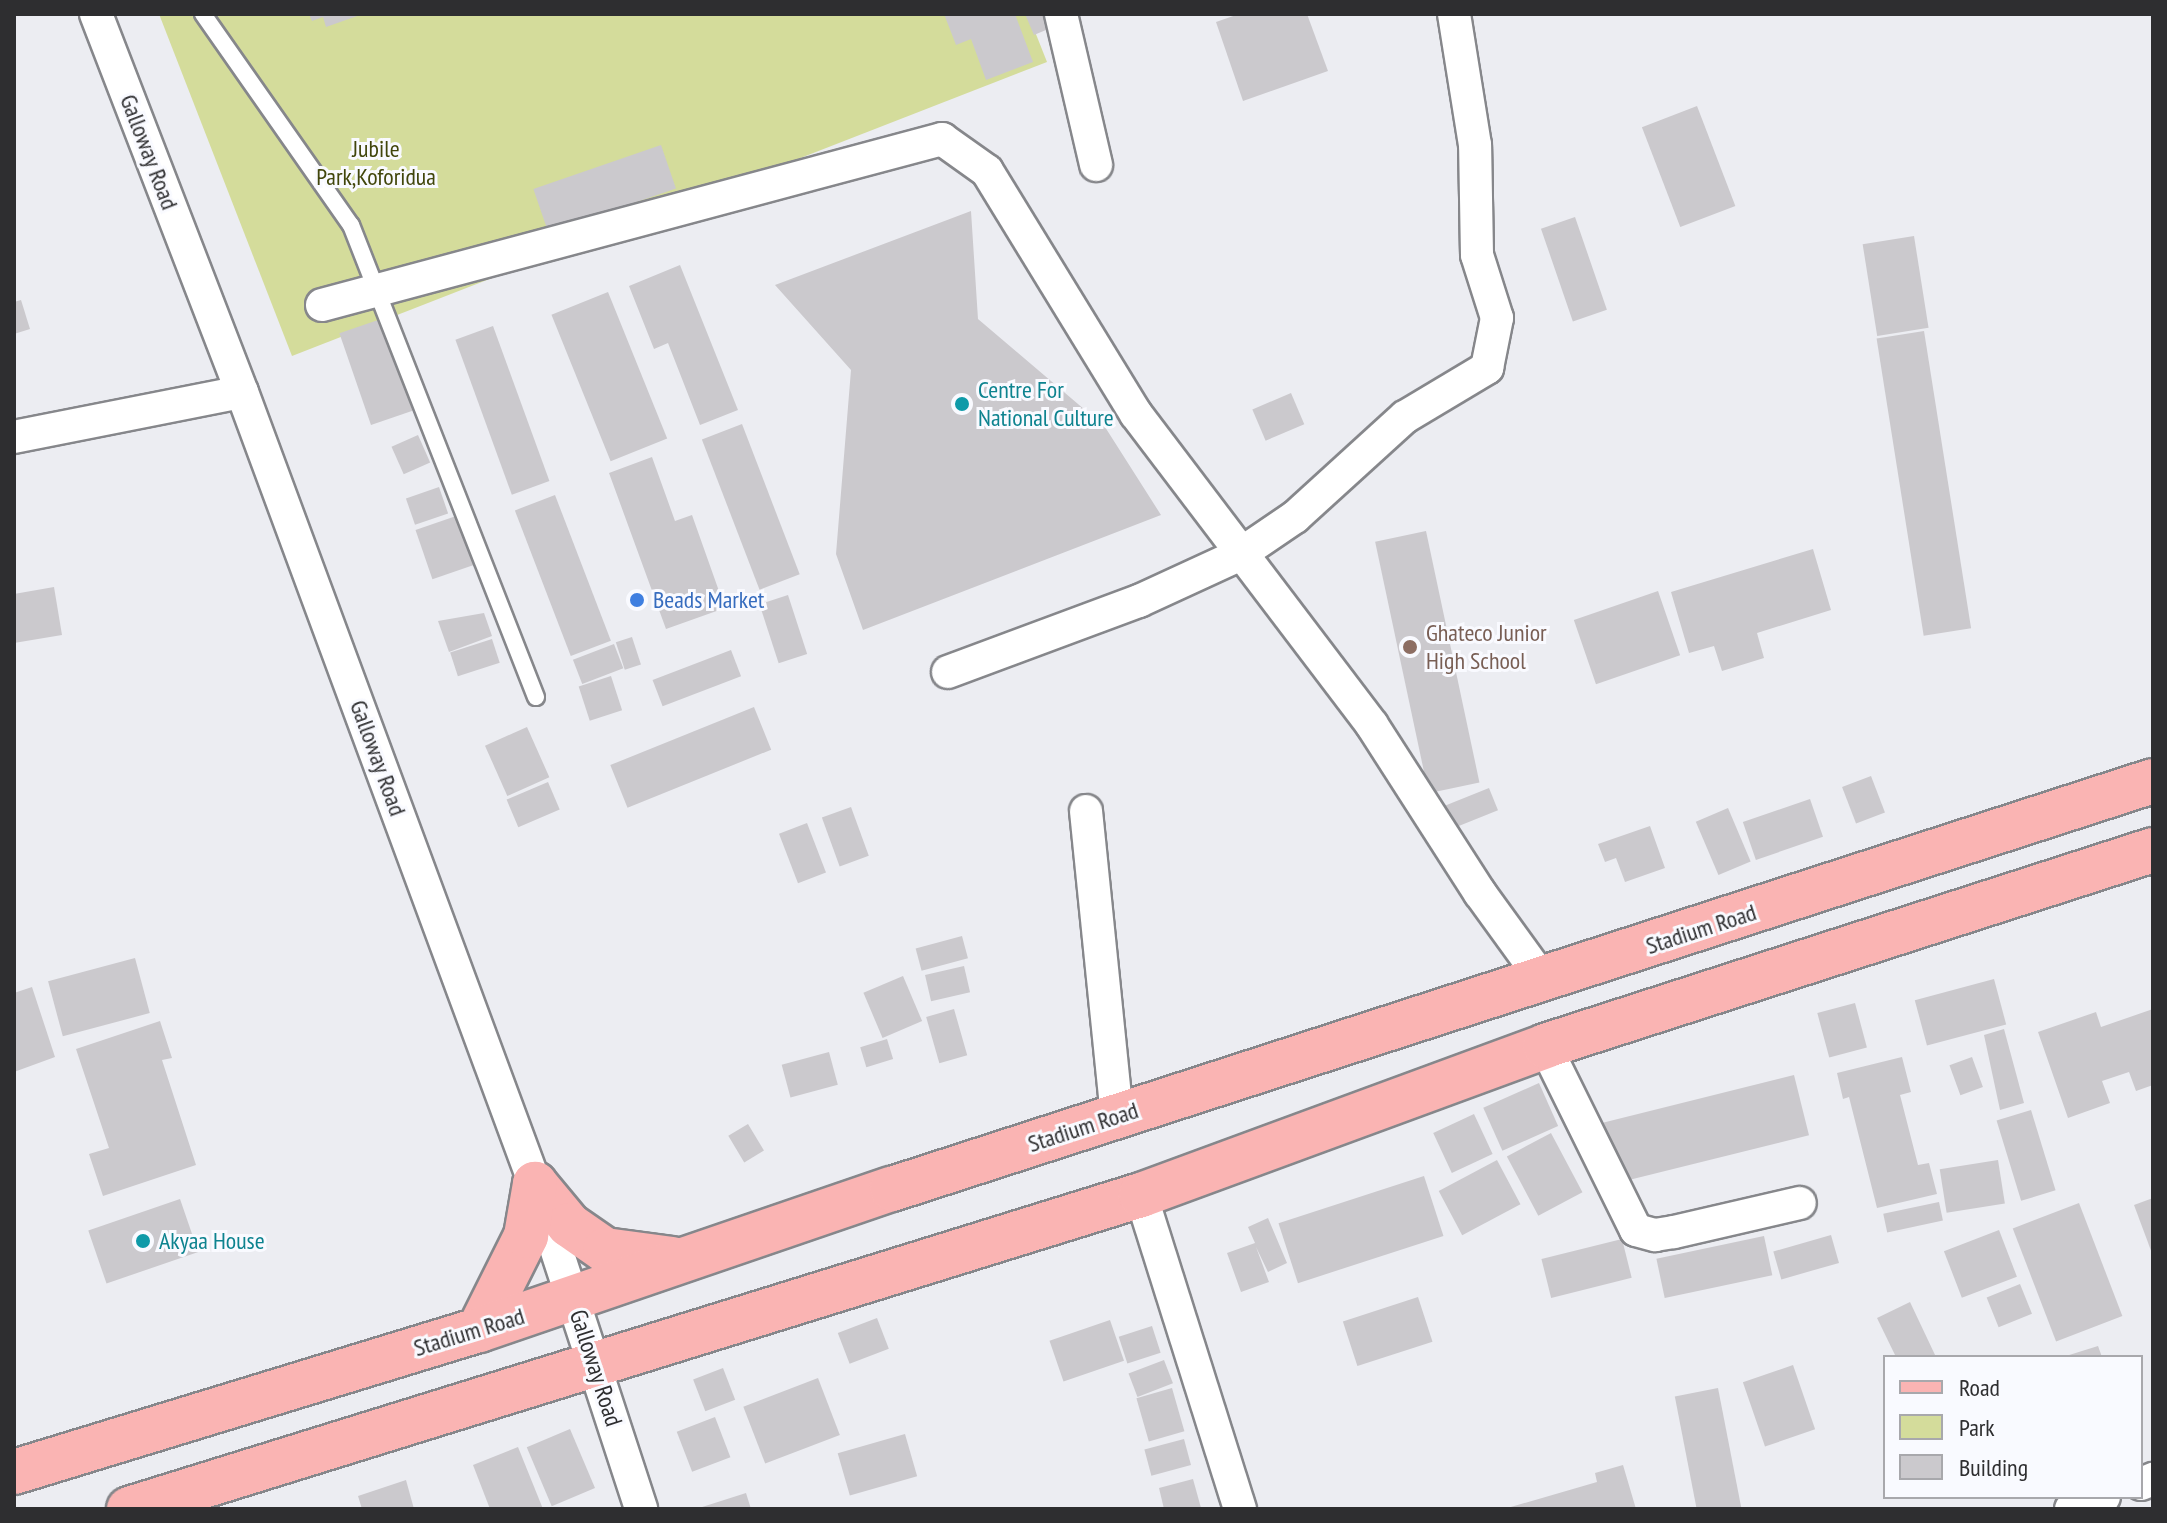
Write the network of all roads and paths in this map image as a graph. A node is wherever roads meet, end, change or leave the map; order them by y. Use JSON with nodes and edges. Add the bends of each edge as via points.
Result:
{"nodes":[{"id":1,"x":96,"y":14,"type":"edge"},
{"id":2,"x":203,"y":14,"type":"edge"},
{"id":3,"x":1061,"y":14,"type":"edge"},
{"id":4,"x":1454,"y":14,"type":"edge"},
{"id":5,"x":1096,"y":165,"type":"dead end"},
{"id":6,"x":376,"y":287,"type":"junction"},
{"id":7,"x":322,"y":305,"type":"dead end"},
{"id":8,"x":242,"y":392,"type":"junction"},
{"id":9,"x":14,"y":437,"type":"edge"},
{"id":10,"x":1239,"y":555,"type":"junction"},
{"id":11,"x":948,"y":672,"type":"dead end"},
{"id":12,"x":536,"y":697,"type":"dead end"},
{"id":13,"x":2153,"y":781,"type":"edge"},
{"id":14,"x":1086,"y":811,"type":"dead end"},
{"id":15,"x":2153,"y":850,"type":"edge"},
{"id":16,"x":1779,"y":904,"type":"junction"},
{"id":17,"x":1799,"y":966,"type":"junction"},
{"id":18,"x":1543,"y":980,"type":"junction"},
{"id":19,"x":1545,"y":1046,"type":"junction"},
{"id":20,"x":1117,"y":1116,"type":"junction"},
{"id":21,"x":535,"y":1184,"type":"junction"},
{"id":22,"x":1141,"y":1195,"type":"junction"},
{"id":23,"x":1800,"y":1203,"type":"dead end"},
{"id":24,"x":692,"y":1260,"type":"junction"},
{"id":25,"x":572,"y":1298,"type":"junction"},
{"id":26,"x":479,"y":1330,"type":"junction"},
{"id":27,"x":596,"y":1364,"type":"junction"},
{"id":28,"x":14,"y":1472,"type":"edge"},
{"id":29,"x":2098,"y":1499,"type":"edge"},
{"id":30,"x":129,"y":1509,"type":"edge"},
{"id":31,"x":641,"y":1509,"type":"edge"},
{"id":32,"x":1240,"y":1509,"type":"edge"},
{"id":33,"x":2071,"y":1509,"type":"edge"}],
"edges":[{"from":1,"to":8,"type":"street","name":"Galloway Road"},
{"from":2,"to":6,"type":"lane","via":[[351,225]]},
{"from":3,"to":5,"type":"street"},
{"from":4,"to":10,"type":"street","via":[[1475,145],[1477,255],[1497,318],[1487,368],[1405,417],[1295,517]]},
{"from":6,"to":7,"type":"street"},
{"from":6,"to":10,"type":"street","via":[[666,216],[942,139],[987,171],[1136,414]]},
{"from":6,"to":12,"type":"lane"},
{"from":8,"to":9,"type":"street"},
{"from":8,"to":21,"type":"street","name":"Galloway Road"},
{"from":10,"to":11,"type":"street","via":[[1139,601]]},
{"from":10,"to":18,"type":"street","via":[[1372,725]]},
{"from":13,"to":16,"type":"main road","name":"Stadium Road"},
{"from":14,"to":20,"type":"street"},
{"from":15,"to":17,"type":"main road"},
{"from":16,"to":17,"type":"main road"},
{"from":16,"to":18,"type":"main road","name":"Stadium Road"},
{"from":17,"to":19,"type":"main road"},
{"from":18,"to":20,"type":"main road","name":"Stadium Road"},
{"from":19,"to":22,"type":"main road"},
{"from":19,"to":23,"type":"street","via":[[1636,1230],[1655,1235]]},
{"from":20,"to":24,"type":"main road","name":"Stadium Road"},
{"from":21,"to":24,"type":"main road","via":[[569,1225],[605,1250]]},
{"from":21,"to":25,"type":"street","name":"Galloway Road"},
{"from":21,"to":26,"type":"main road","via":[[526,1236]]},
{"from":22,"to":27,"type":"main road"},
{"from":22,"to":32,"type":"street"},
{"from":24,"to":25,"type":"main road","name":"Stadium Road"},
{"from":25,"to":26,"type":"main road","name":"Stadium Road"},
{"from":25,"to":27,"type":"street","name":"Galloway Road"},
{"from":26,"to":28,"type":"main road","name":"Stadium Road"},
{"from":27,"to":30,"type":"main road"},
{"from":27,"to":31,"type":"street","name":"Galloway Road"},
{"from":29,"to":33,"type":"street"}]}
